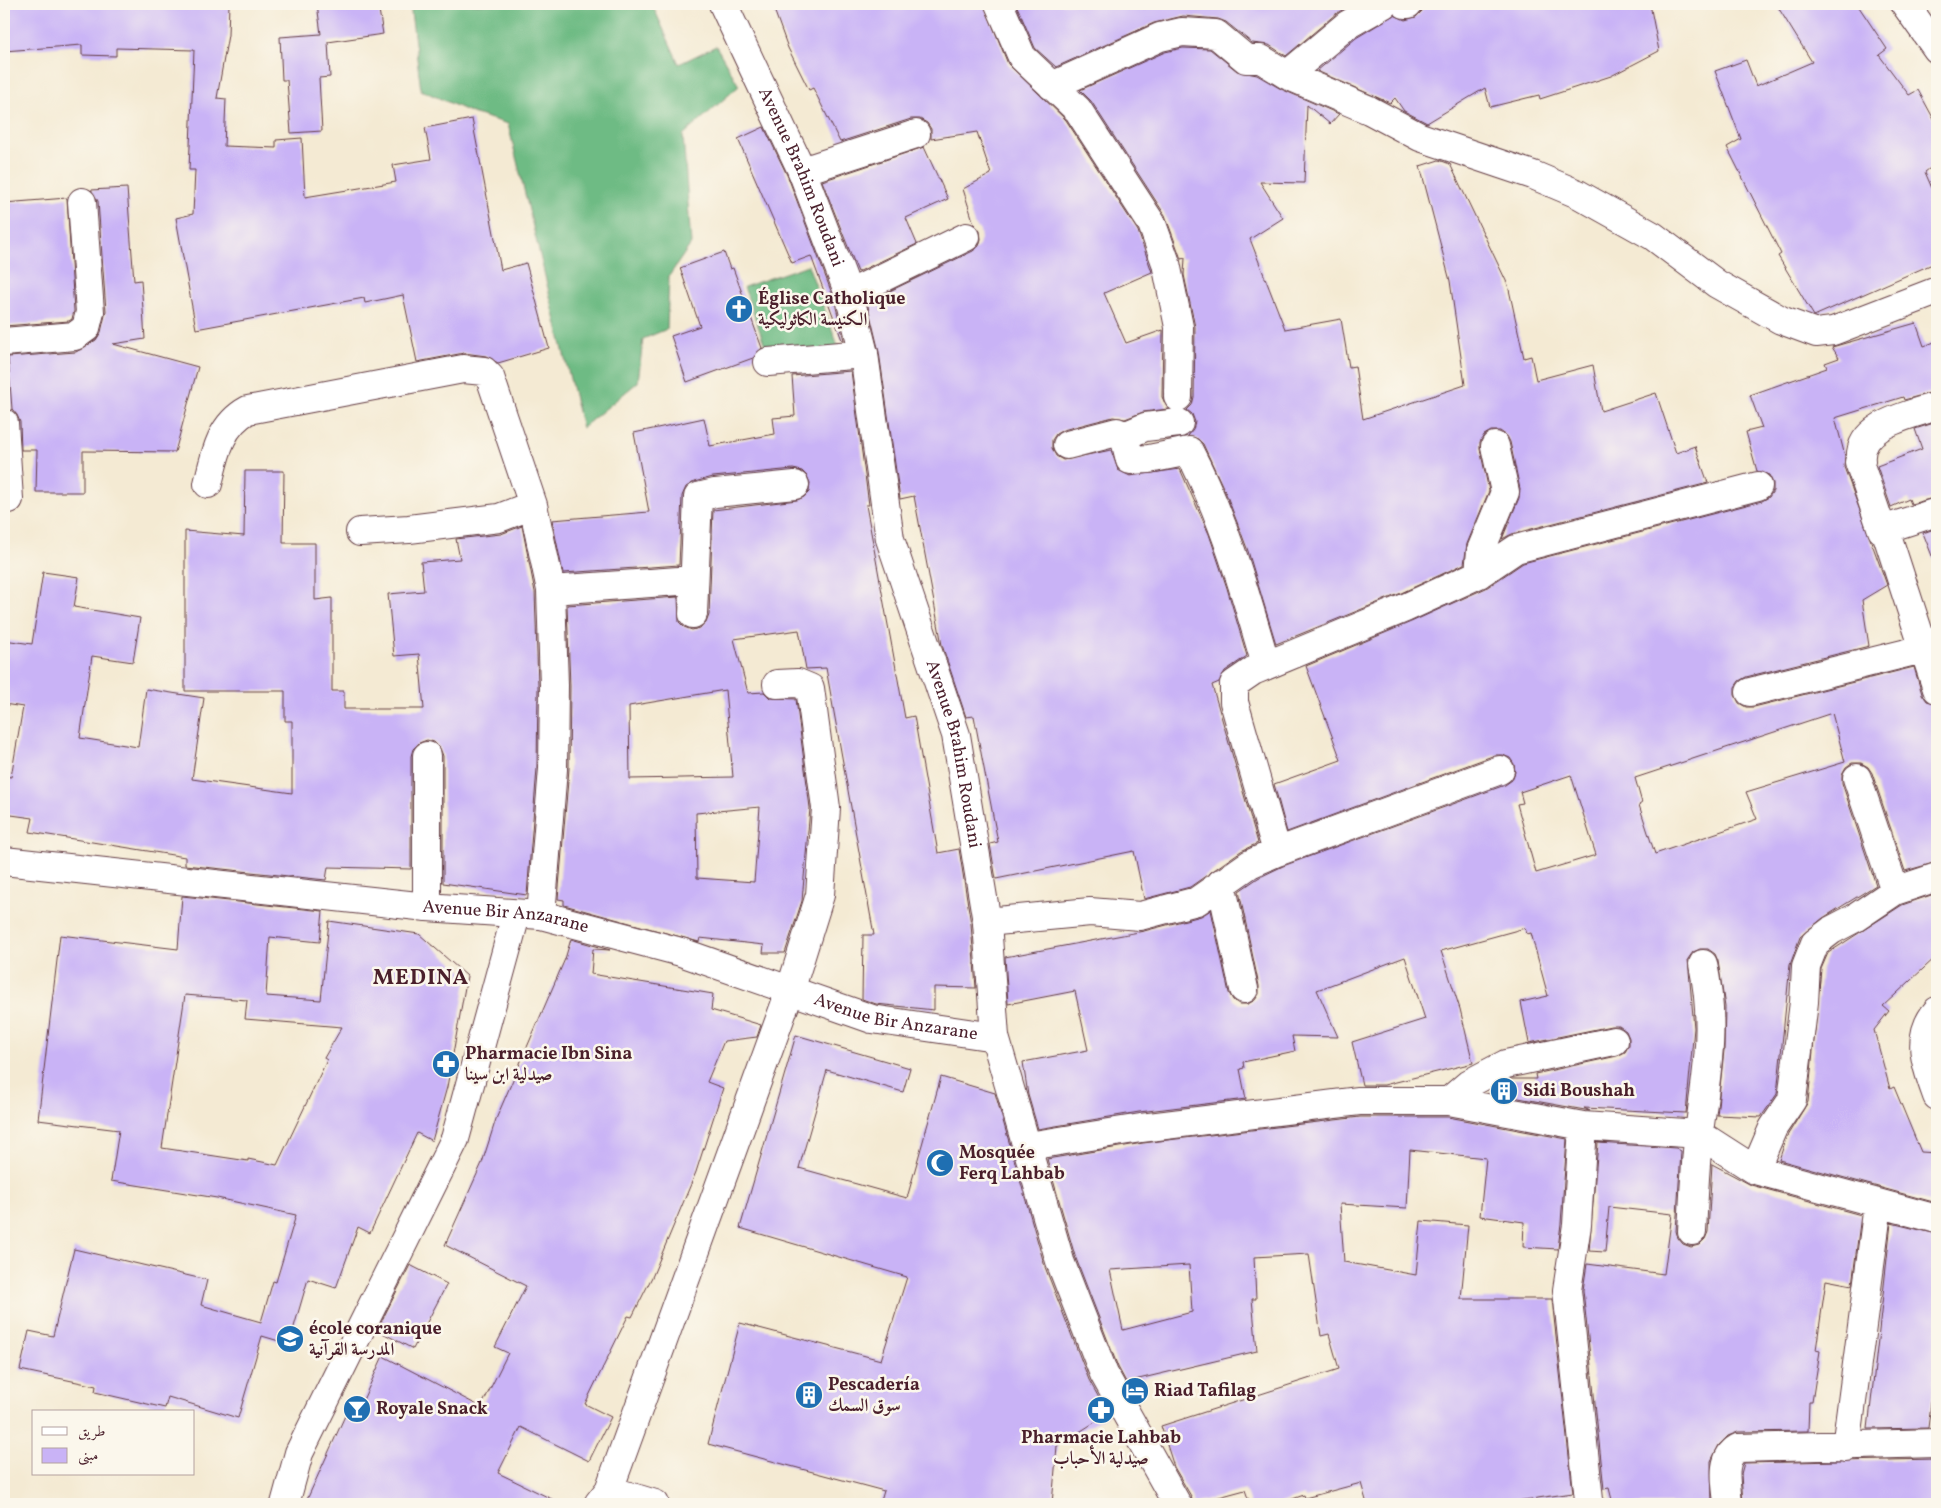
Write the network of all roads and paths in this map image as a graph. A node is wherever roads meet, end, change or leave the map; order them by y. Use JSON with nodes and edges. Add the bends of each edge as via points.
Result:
{"nodes":[{"id":1,"x":723,"y":4,"type":"edge"},
{"id":2,"x":999,"y":4,"type":"edge"},
{"id":3,"x":1384,"y":4,"type":"edge"},
{"id":4,"x":1905,"y":4,"type":"edge"},
{"id":5,"x":1937,"y":49,"type":"edge"},
{"id":6,"x":1287,"y":75,"type":"junction"},
{"id":7,"x":1052,"y":86,"type":"junction"},
{"id":8,"x":916,"y":134,"type":"dead end"},
{"id":9,"x":802,"y":171,"type":"junction"},
{"id":10,"x":82,"y":202,"type":"dead end"},
{"id":11,"x":966,"y":237,"type":"dead end"},
{"id":12,"x":1937,"y":292,"type":"edge"},
{"id":13,"x":849,"y":294,"type":"junction"},
{"id":14,"x":4,"y":342,"type":"edge"},
{"id":15,"x":864,"y":354,"type":"junction"},
{"id":16,"x":768,"y":362,"type":"dead end"},
{"id":17,"x":1937,"y":406,"type":"edge"},
{"id":18,"x":4,"y":423,"type":"edge"},
{"id":19,"x":1124,"y":436,"type":"junction"},
{"id":20,"x":1067,"y":444,"type":"dead end"},
{"id":21,"x":1494,"y":446,"type":"dead end"},
{"id":22,"x":208,"y":484,"type":"dead end"},
{"id":23,"x":795,"y":485,"type":"dead end"},
{"id":24,"x":1758,"y":486,"type":"dead end"},
{"id":25,"x":9,"y":499,"type":"dead end"},
{"id":26,"x":533,"y":504,"type":"junction"},
{"id":27,"x":1937,"y":512,"type":"edge"},
{"id":28,"x":1885,"y":530,"type":"junction"},
{"id":29,"x":360,"y":532,"type":"dead end"},
{"id":30,"x":1479,"y":574,"type":"junction"},
{"id":31,"x":693,"y":580,"type":"junction"},
{"id":32,"x":551,"y":590,"type":"junction"},
{"id":33,"x":693,"y":614,"type":"dead end"},
{"id":34,"x":1923,"y":649,"type":"junction"},
{"id":35,"x":1266,"y":665,"type":"junction"},
{"id":36,"x":777,"y":684,"type":"dead end"},
{"id":37,"x":1937,"y":689,"type":"edge"},
{"id":38,"x":1750,"y":692,"type":"dead end"},
{"id":39,"x":427,"y":756,"type":"dead end"},
{"id":40,"x":1500,"y":770,"type":"dead end"},
{"id":41,"x":1857,"y":778,"type":"dead end"},
{"id":42,"x":1277,"y":852,"type":"junction"},
{"id":43,"x":4,"y":861,"type":"edge"},
{"id":44,"x":1937,"y":877,"type":"edge"},
{"id":45,"x":1221,"y":883,"type":"junction"},
{"id":46,"x":1895,"y":891,"type":"junction"},
{"id":47,"x":427,"y":907,"type":"junction"},
{"id":48,"x":529,"y":915,"type":"junction"},
{"id":49,"x":987,"y":922,"type":"junction"},
{"id":50,"x":1702,"y":964,"type":"dead end"},
{"id":51,"x":1244,"y":989,"type":"dead end"},
{"id":52,"x":790,"y":991,"type":"junction"},
{"id":53,"x":1937,"y":1011,"type":"edge"},
{"id":54,"x":995,"y":1037,"type":"junction"},
{"id":55,"x":1614,"y":1041,"type":"dead end"},
{"id":56,"x":1937,"y":1096,"type":"edge"},
{"id":57,"x":1449,"y":1101,"type":"junction"},
{"id":58,"x":1583,"y":1126,"type":"junction"},
{"id":59,"x":1699,"y":1134,"type":"junction"},
{"id":60,"x":1028,"y":1146,"type":"junction"},
{"id":61,"x":1755,"y":1170,"type":"junction"},
{"id":62,"x":1878,"y":1205,"type":"junction"},
{"id":63,"x":1937,"y":1219,"type":"edge"},
{"id":64,"x":1692,"y":1231,"type":"dead end"},
{"id":65,"x":1937,"y":1443,"type":"edge"},
{"id":66,"x":1846,"y":1447,"type":"junction"},
{"id":67,"x":603,"y":1497,"type":"edge"},
{"id":68,"x":1589,"y":1500,"type":"dead end"},
{"id":69,"x":285,"y":1504,"type":"edge"},
{"id":70,"x":655,"y":1504,"type":"edge"},
{"id":71,"x":1177,"y":1504,"type":"edge"},
{"id":72,"x":1728,"y":1504,"type":"edge"}],
"edges":[{"from":1,"to":9,"type":"street","name":"Avenue Brahim Roudani"},
{"from":2,"to":7,"type":"street","via":[[1022,57]]},
{"from":3,"to":6,"type":"street","via":[[1347,25]]},
{"from":4,"to":5,"type":"street"},
{"from":6,"to":7,"type":"street","via":[[1261,59],[1246,59],[1216,34],[1182,32],[1160,37]]},
{"from":6,"to":12,"type":"street","via":[[1369,110],[1420,137],[1533,175],[1578,194],[1653,236],[1717,284],[1781,320],[1807,330],[1816,333],[1833,331]]},
{"from":7,"to":19,"type":"street","via":[[1078,110],[1152,224],[1166,263],[1179,327],[1178,410]]},
{"from":8,"to":9,"type":"street"},
{"from":9,"to":13,"type":"street","name":"Avenue Brahim Roudani"},
{"from":10,"to":14,"type":"street","via":[[90,312],[86,328],[75,336]]},
{"from":11,"to":13,"type":"street"},
{"from":13,"to":15,"type":"street","name":"Avenue Brahim Roudani"},
{"from":15,"to":16,"type":"street"},
{"from":15,"to":49,"type":"street","name":"Avenue Brahim Roudani","via":[[890,539],[956,735]]},
{"from":17,"to":28,"type":"street","via":[[1881,426],[1864,442],[1861,461],[1858,462],[1882,530]]},
{"from":18,"to":25,"type":"street"},
{"from":19,"to":20,"type":"street","via":[[1117,432]]},
{"from":19,"to":35,"type":"street","via":[[1130,460],[1189,451],[1207,485],[1238,570]]},
{"from":21,"to":30,"type":"street","via":[[1505,492],[1481,550]]},
{"from":22,"to":26,"type":"street","via":[[217,445],[237,416],[248,410],[463,369],[478,369],[490,377]]},
{"from":23,"to":31,"type":"street","via":[[698,497]]},
{"from":24,"to":30,"type":"street","via":[[1516,550]]},
{"from":26,"to":29,"type":"street","via":[[499,518],[409,530]]},
{"from":26,"to":32,"type":"street"},
{"from":27,"to":28,"type":"street"},
{"from":28,"to":34,"type":"street"},
{"from":30,"to":35,"type":"street"},
{"from":31,"to":32,"type":"street"},
{"from":31,"to":33,"type":"street"},
{"from":32,"to":48,"type":"street","via":[[553,769]]},
{"from":34,"to":37,"type":"street"},
{"from":34,"to":38,"type":"street"},
{"from":35,"to":42,"type":"street","via":[[1238,679],[1233,692]]},
{"from":36,"to":52,"type":"street","via":[[798,683],[810,688],[826,808],[820,895]]},
{"from":39,"to":47,"type":"street"},
{"from":40,"to":42,"type":"street"},
{"from":41,"to":46,"type":"street"},
{"from":42,"to":45,"type":"street","via":[[1250,864]]},
{"from":43,"to":47,"type":"street","name":"Avenue Bir Anzarane"},
{"from":44,"to":46,"type":"street"},
{"from":45,"to":49,"type":"street","via":[[1197,901],[1140,916],[1090,912]]},
{"from":45,"to":51,"type":"street"},
{"from":46,"to":61,"type":"street","via":[[1815,943],[1806,966],[1792,1100],[1773,1128]]},
{"from":47,"to":48,"type":"street","name":"Avenue Bir Anzarane"},
{"from":48,"to":52,"type":"street","name":"Avenue Bir Anzarane","via":[[681,952]]},
{"from":48,"to":69,"type":"street","via":[[455,1139],[299,1453]]},
{"from":49,"to":54,"type":"street","name":"Avenue Brahim Roudani"},
{"from":50,"to":59,"type":"street","via":[[1710,1001],[1711,1042]]},
{"from":52,"to":54,"type":"street","name":"Avenue Bir Anzarane","via":[[872,1019]]},
{"from":52,"to":67,"type":"street"},
{"from":53,"to":56,"type":"street","via":[[1926,1034],[1924,1060]]},
{"from":54,"to":60,"type":"street","name":"Avenue Brahim Roudani"},
{"from":55,"to":57,"type":"street","via":[[1506,1064],[1470,1083]]},
{"from":57,"to":58,"type":"street"},
{"from":57,"to":60,"type":"street","via":[[1359,1101],[1141,1128]]},
{"from":58,"to":59,"type":"street"},
{"from":58,"to":68,"type":"street","via":[[1577,1225],[1567,1290]]},
{"from":59,"to":61,"type":"street"},
{"from":59,"to":64,"type":"street"},
{"from":60,"to":71,"type":"street","name":"Avenue Brahim Roudani","via":[[1060,1261],[1104,1374]]},
{"from":61,"to":62,"type":"street"},
{"from":62,"to":63,"type":"street"},
{"from":62,"to":66,"type":"street"},
{"from":65,"to":66,"type":"street"},
{"from":66,"to":72,"type":"street","via":[[1738,1448],[1726,1463]]},
{"from":67,"to":70,"type":"street"}]}
